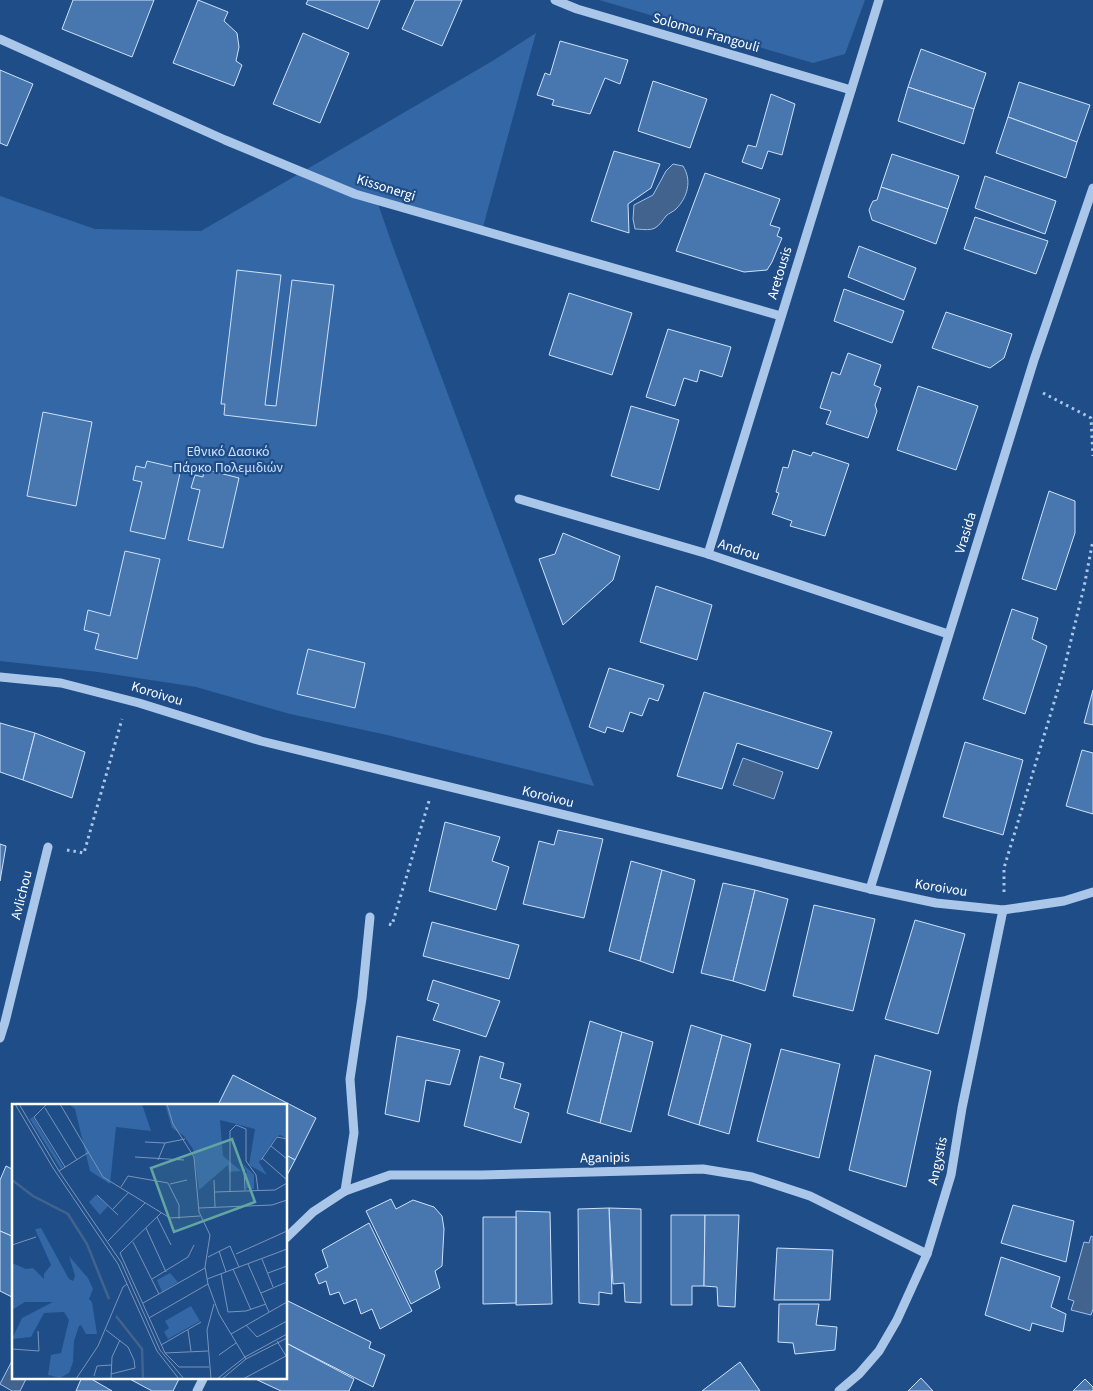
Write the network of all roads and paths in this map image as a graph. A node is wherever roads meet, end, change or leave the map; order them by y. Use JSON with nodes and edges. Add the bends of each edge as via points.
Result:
{"nodes":[{"id":1,"x":555,"y":0,"type":"edge"},
{"id":2,"x":879,"y":0,"type":"edge"},
{"id":3,"x":0,"y":39,"type":"edge"},
{"id":4,"x":851,"y":90,"type":"junction"},
{"id":5,"x":1093,"y":188,"type":"edge"},
{"id":6,"x":781,"y":316,"type":"junction"},
{"id":7,"x":1027,"y":384,"type":"junction"},
{"id":8,"x":1093,"y":456,"type":"edge"},
{"id":9,"x":520,"y":499,"type":"dead end"},
{"id":10,"x":1093,"y":540,"type":"edge"},
{"id":11,"x":708,"y":554,"type":"junction"},
{"id":12,"x":948,"y":634,"type":"junction"},
{"id":13,"x":0,"y":677,"type":"edge"},
{"id":14,"x":128,"y":700,"type":"junction"},
{"id":15,"x":434,"y":783,"type":"junction"},
{"id":16,"x":48,"y":847,"type":"joint"},
{"id":17,"x":870,"y":888,"type":"junction"},
{"id":18,"x":1093,"y":892,"type":"edge"},
{"id":19,"x":1003,"y":910,"type":"junction"},
{"id":20,"x":370,"y":917,"type":"joint"},
{"id":21,"x":0,"y":1038,"type":"edge"},
{"id":22,"x":345,"y":1191,"type":"junction"},
{"id":23,"x":288,"y":1236,"type":"edge"},
{"id":24,"x":927,"y":1254,"type":"junction"},
{"id":25,"x":203,"y":1378,"type":"edge"},
{"id":26,"x":196,"y":1391,"type":"edge"},
{"id":27,"x":839,"y":1391,"type":"edge"}],
"edges":[{"from":1,"to":4,"type":"street","name":"Solomou Frangouli"},
{"from":2,"to":4,"type":"street","name":"Aretousis"},
{"from":3,"to":6,"type":"street","name":"Kissonergi","via":[[225,140],[356,194]]},
{"from":4,"to":6,"type":"street","name":"Aretousis"},
{"from":5,"to":7,"type":"street","name":"Vrasida"},
{"from":6,"to":11,"type":"street","name":"Aretousis"},
{"from":7,"to":8,"type":"path","via":[[1091,418]]},
{"from":7,"to":12,"type":"street","name":"Vrasida"},
{"from":9,"to":11,"type":"street","name":"Androu"},
{"from":10,"to":19,"type":"path","via":[[1063,673],[1004,868]]},
{"from":11,"to":12,"type":"street","name":"Androu"},
{"from":12,"to":17,"type":"street","name":"Vrasida"},
{"from":13,"to":14,"type":"street","name":"Koroivou","via":[[61,683]]},
{"from":14,"to":15,"type":"street","name":"Koroivou","via":[[261,741]]},
{"from":14,"to":16,"type":"path","via":[[84,853]]},
{"from":15,"to":17,"type":"street","name":"Koroivou"},
{"from":15,"to":20,"type":"path","via":[[392,926]]},
{"from":16,"to":21,"type":"street","name":"Avlichou"},
{"from":17,"to":19,"type":"street","name":"Koroivou","via":[[936,903]]},
{"from":18,"to":19,"type":"street","name":"Koroivou","via":[[1064,901]]},
{"from":19,"to":24,"type":"street","name":"Angystis","via":[[951,1175]]},
{"from":20,"to":22,"type":"street","via":[[350,1079],[354,1133]]},
{"from":22,"to":23,"type":"street","name":"Aganipis","via":[[313,1212]]},
{"from":22,"to":24,"type":"street","name":"Aganipis","via":[[390,1175],[703,1169],[752,1177],[810,1196]]},
{"from":24,"to":27,"type":"street","name":"Angystis","via":[[879,1351]]},
{"from":25,"to":26,"type":"street"}]}
